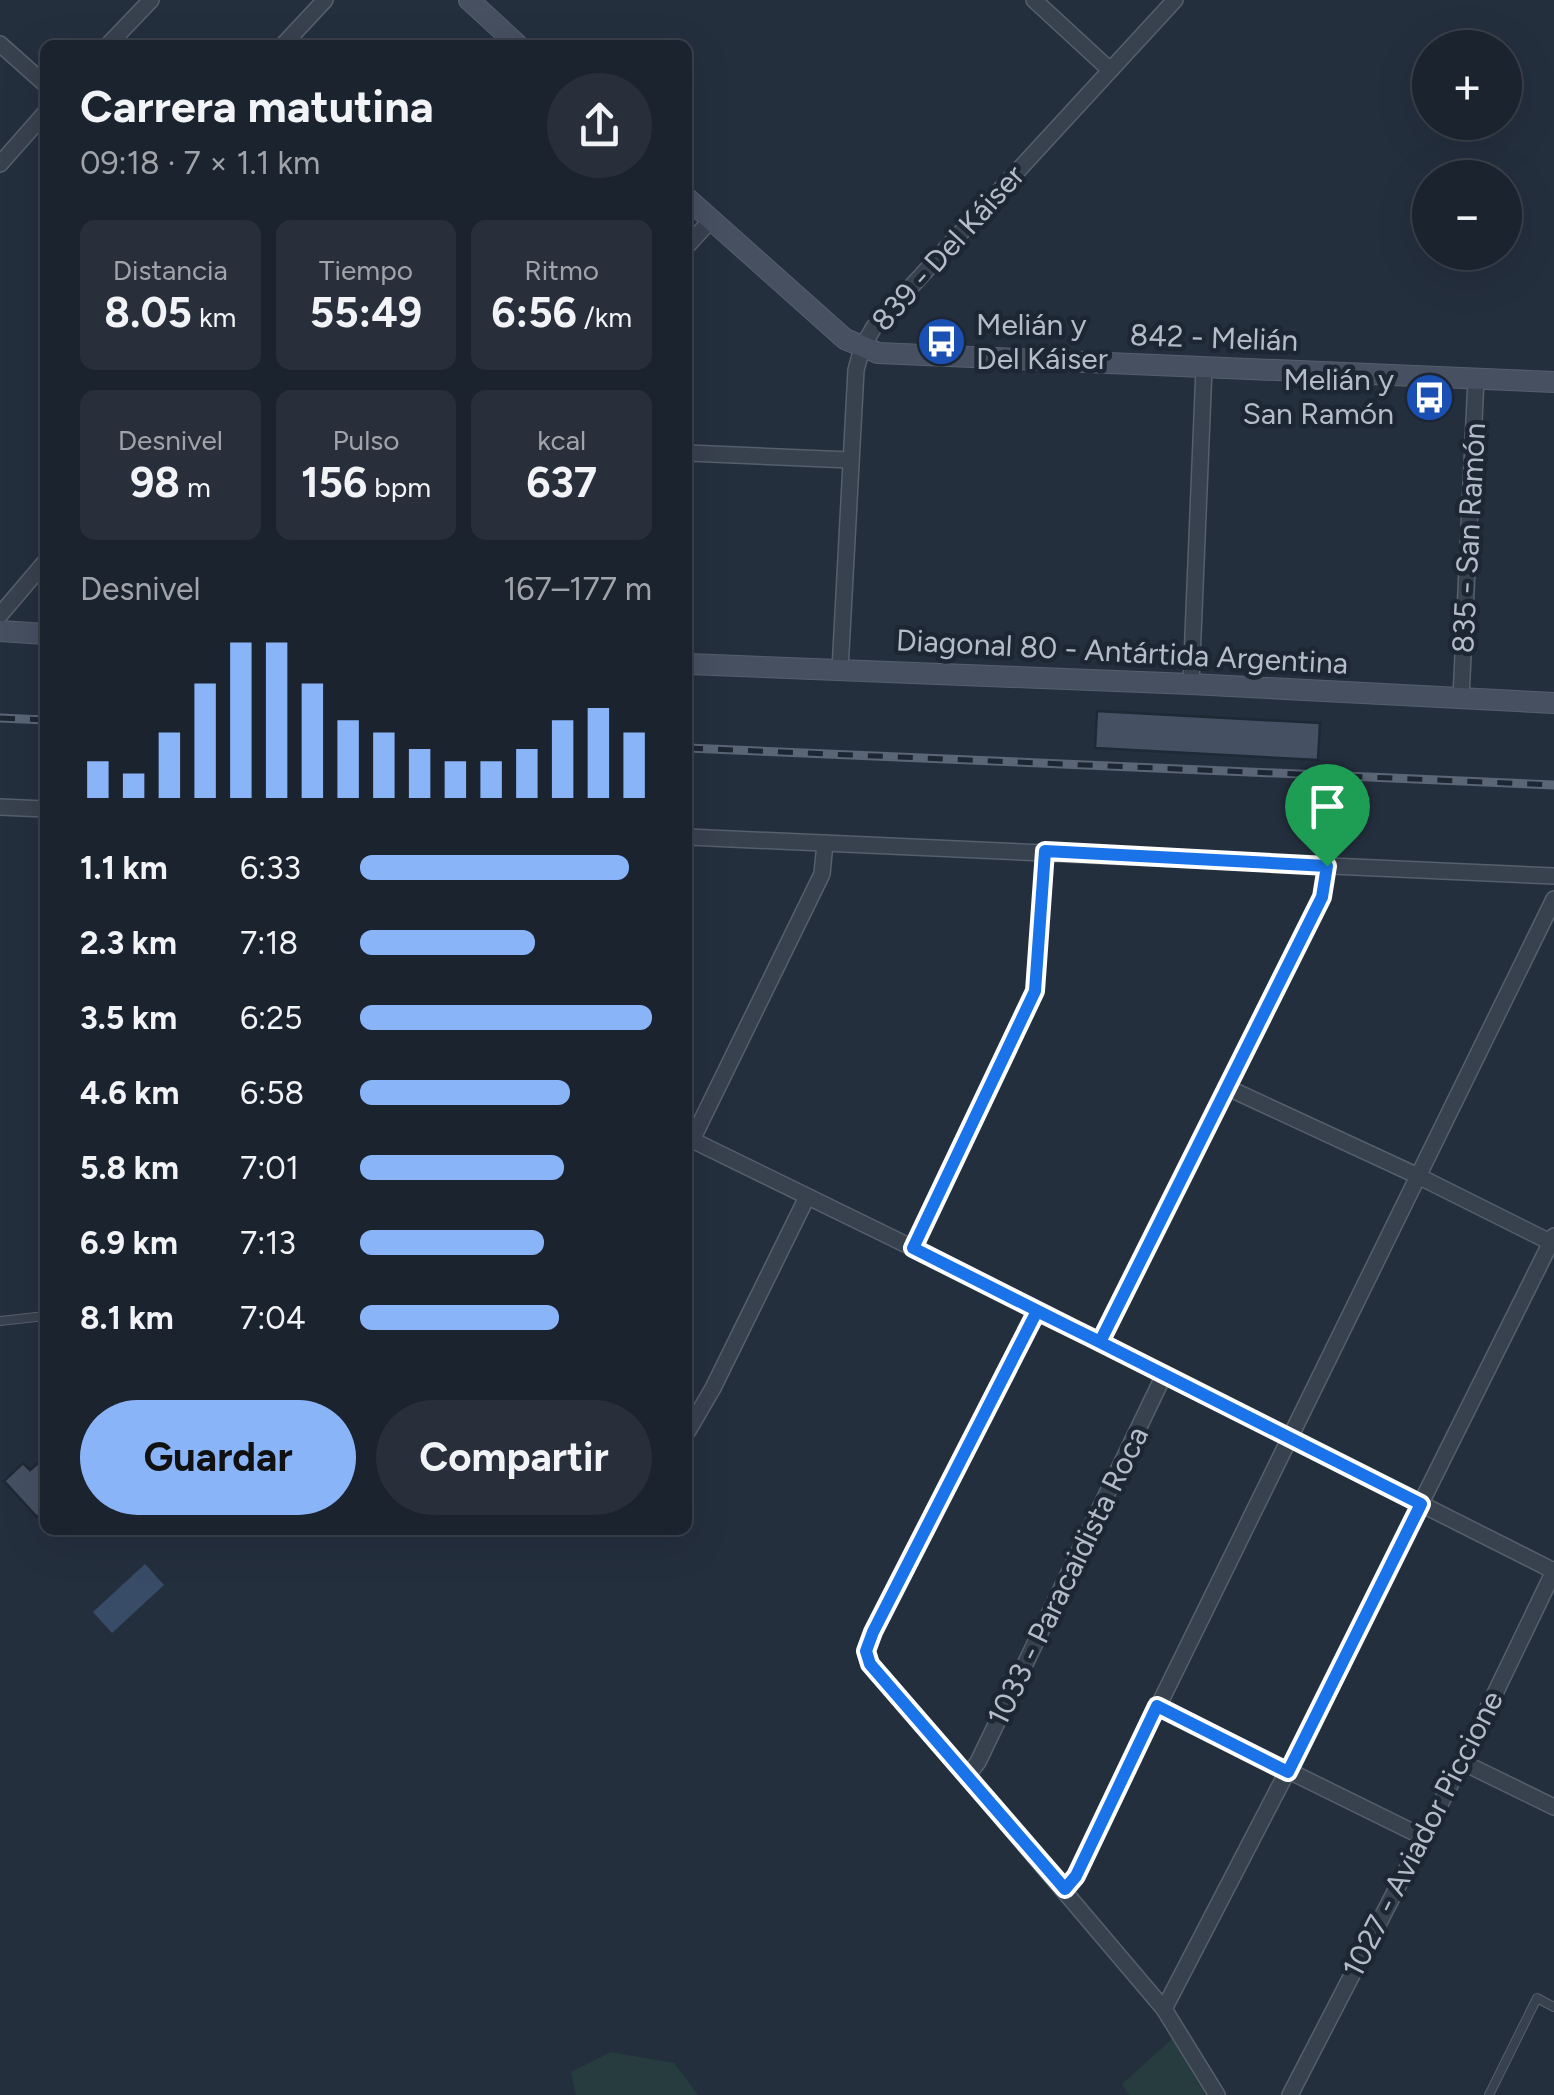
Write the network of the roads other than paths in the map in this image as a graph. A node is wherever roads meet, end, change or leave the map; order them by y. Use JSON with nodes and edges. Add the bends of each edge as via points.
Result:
{"nodes":[{"id":1,"x":151,"y":0,"type":"edge"},
{"id":2,"x":325,"y":0,"type":"edge"},
{"id":3,"x":469,"y":0,"type":"edge"},
{"id":4,"x":1034,"y":0,"type":"edge"},
{"id":5,"x":1175,"y":0,"type":"edge"},
{"id":6,"x":113,"y":40,"type":"edge"},
{"id":7,"x":288,"y":40,"type":"edge"},
{"id":8,"x":511,"y":40,"type":"edge"},
{"id":9,"x":0,"y":44,"type":"edge"},
{"id":10,"x":1110,"y":70,"type":"junction"},
{"id":11,"x":40,"y":80,"type":"edge"},
{"id":12,"x":40,"y":120,"type":"edge"},
{"id":13,"x":0,"y":164,"type":"edge"},
{"id":14,"x":692,"y":203,"type":"edge"},
{"id":15,"x":711,"y":220,"type":"junction"},
{"id":16,"x":692,"y":241,"type":"edge"},
{"id":17,"x":862,"y":348,"type":"junction"},
{"id":18,"x":1204,"y":368,"type":"junction"},
{"id":19,"x":1476,"y":378,"type":"junction"},
{"id":20,"x":1554,"y":382,"type":"edge"},
{"id":21,"x":692,"y":453,"type":"edge"},
{"id":22,"x":850,"y":460,"type":"junction"},
{"id":23,"x":40,"y":568,"type":"edge"},
{"id":24,"x":0,"y":614,"type":"edge"},
{"id":25,"x":0,"y":632,"type":"edge"},
{"id":26,"x":40,"y":634,"type":"edge"},
{"id":27,"x":692,"y":664,"type":"edge"},
{"id":28,"x":840,"y":670,"type":"junction"},
{"id":29,"x":1191,"y":684,"type":"junction"},
{"id":30,"x":1461,"y":698,"type":"junction"},
{"id":31,"x":1554,"y":703,"type":"edge"},
{"id":32,"x":0,"y":806,"type":"edge"},
{"id":33,"x":40,"y":809,"type":"edge"},
{"id":34,"x":692,"y":837,"type":"edge"},
{"id":35,"x":825,"y":843,"type":"junction"},
{"id":36,"x":1045,"y":851,"type":"junction"},
{"id":37,"x":1327,"y":866,"type":"junction"},
{"id":38,"x":1554,"y":876,"type":"edge"},
{"id":39,"x":1554,"y":899,"type":"edge"},
{"id":40,"x":1226,"y":1087,"type":"junction"},
{"id":41,"x":692,"y":1135,"type":"edge"},
{"id":42,"x":692,"y":1140,"type":"edge"},
{"id":43,"x":1418,"y":1176,"type":"junction"},
{"id":44,"x":807,"y":1196,"type":"junction"},
{"id":45,"x":1553,"y":1241,"type":"edge"},
{"id":46,"x":913,"y":1248,"type":"junction"},
{"id":47,"x":1037,"y":1311,"type":"junction"},
{"id":48,"x":40,"y":1317,"type":"edge"},
{"id":49,"x":0,"y":1321,"type":"edge"},
{"id":50,"x":1100,"y":1342,"type":"junction"},
{"id":51,"x":1164,"y":1375,"type":"junction"},
{"id":52,"x":692,"y":1424,"type":"edge"},
{"id":53,"x":1290,"y":1438,"type":"junction"},
{"id":54,"x":1421,"y":1504,"type":"junction"},
{"id":55,"x":1554,"y":1571,"type":"edge"},
{"id":56,"x":1157,"y":1706,"type":"junction"},
{"id":57,"x":1462,"y":1762,"type":"junction"},
{"id":58,"x":1288,"y":1772,"type":"junction"},
{"id":59,"x":968,"y":1775,"type":"junction"},
{"id":60,"x":1554,"y":1807,"type":"edge"},
{"id":61,"x":1422,"y":1837,"type":"junction"},
{"id":62,"x":1065,"y":1889,"type":"junction"},
{"id":63,"x":1554,"y":2006,"type":"edge"},
{"id":64,"x":1164,"y":2009,"type":"junction"},
{"id":65,"x":1217,"y":2095,"type":"edge"},
{"id":66,"x":1290,"y":2095,"type":"edge"},
{"id":67,"x":1489,"y":2095,"type":"edge"}],
"edges":[{"from":1,"to":6,"type":"street"},
{"from":2,"to":7,"type":"street"},
{"from":3,"to":8,"type":"street"},
{"from":4,"to":10,"type":"street"},
{"from":5,"to":10,"type":"street","name":"839 - Del Káiser"},
{"from":9,"to":11,"type":"street"},
{"from":10,"to":17,"type":"street","name":"839 - Del Káiser","via":[[874,326]]},
{"from":12,"to":13,"type":"street"},
{"from":14,"to":15,"type":"street","name":"842 - Melián"},
{"from":15,"to":16,"type":"street"},
{"from":15,"to":17,"type":"street","name":"842 - Melián"},
{"from":17,"to":18,"type":"street","name":"842 - Melián"},
{"from":17,"to":22,"type":"street","name":"839 - Del Káiser"},
{"from":18,"to":19,"type":"street","name":"842 - Melián"},
{"from":18,"to":29,"type":"street"},
{"from":19,"to":20,"type":"street","name":"842 - Melián"},
{"from":19,"to":30,"type":"street","name":"835 - San Ramón"},
{"from":21,"to":22,"type":"street"},
{"from":22,"to":28,"type":"street","name":"839 - Del Káiser"},
{"from":23,"to":24,"type":"street"},
{"from":25,"to":26,"type":"street"},
{"from":27,"to":28,"type":"street","name":"Diagonal 80 - Antártida Argentina"},
{"from":28,"to":29,"type":"street","name":"Diagonal 80 - Antártida Argentina"},
{"from":29,"to":30,"type":"street","name":"Diagonal 80 - Antártida Argentina"},
{"from":30,"to":31,"type":"street","name":"Diagonal 80 - Antártida Argentina"},
{"from":32,"to":33,"type":"street"},
{"from":34,"to":35,"type":"street"},
{"from":35,"to":36,"type":"street"},
{"from":35,"to":41,"type":"street","via":[[822,874]]},
{"from":36,"to":37,"type":"street"},
{"from":36,"to":46,"type":"street","via":[[1035,991]]},
{"from":37,"to":38,"type":"street"},
{"from":37,"to":40,"type":"street","via":[[1322,897]]},
{"from":39,"to":43,"type":"street"},
{"from":40,"to":43,"type":"street"},
{"from":40,"to":50,"type":"street"},
{"from":42,"to":44,"type":"street"},
{"from":43,"to":45,"type":"street"},
{"from":43,"to":53,"type":"street"},
{"from":44,"to":46,"type":"street"},
{"from":44,"to":52,"type":"street"},
{"from":45,"to":54,"type":"street"},
{"from":46,"to":47,"type":"street"},
{"from":47,"to":50,"type":"street"},
{"from":47,"to":59,"type":"street","via":[[866,1651],[870,1664]]},
{"from":48,"to":49,"type":"lane"},
{"from":50,"to":51,"type":"street"},
{"from":51,"to":53,"type":"street"},
{"from":51,"to":59,"type":"street","name":"1033 - Paracaidista Roca"},
{"from":53,"to":54,"type":"street"},
{"from":53,"to":56,"type":"street"},
{"from":54,"to":55,"type":"street"},
{"from":54,"to":58,"type":"street"},
{"from":55,"to":57,"type":"street","name":"1027 - Aviador Piccione"},
{"from":56,"to":58,"type":"street"},
{"from":56,"to":62,"type":"street"},
{"from":57,"to":60,"type":"street"},
{"from":57,"to":61,"type":"street","name":"1027 - Aviador Piccione"},
{"from":58,"to":61,"type":"street"},
{"from":58,"to":64,"type":"street"},
{"from":59,"to":62,"type":"street"},
{"from":61,"to":66,"type":"street","name":"1027 - Aviador Piccione"},
{"from":62,"to":64,"type":"street"},
{"from":63,"to":67,"type":"lane","via":[[1537,1998]]},
{"from":64,"to":65,"type":"street"}]}
